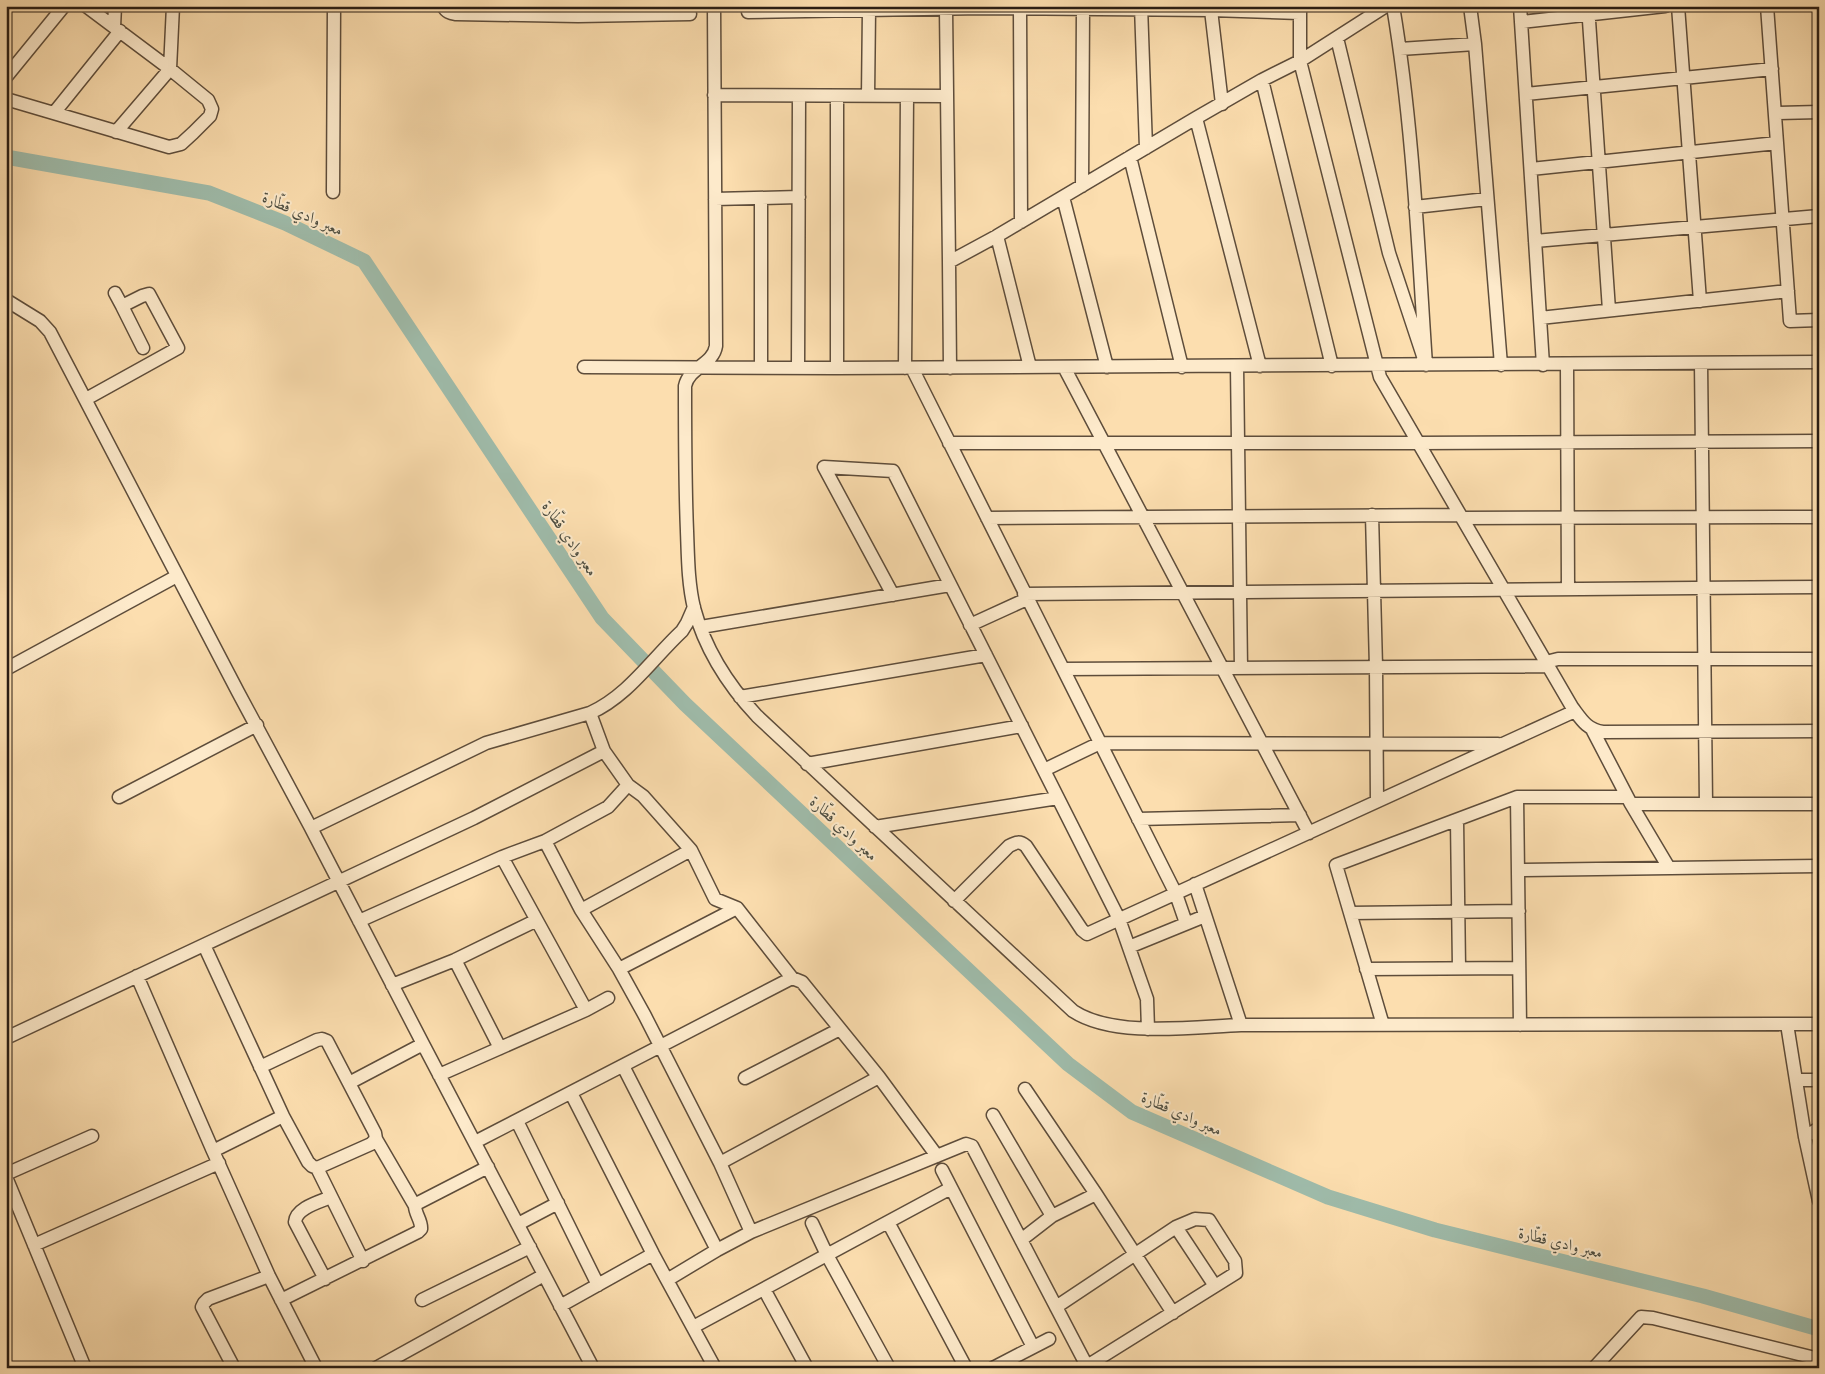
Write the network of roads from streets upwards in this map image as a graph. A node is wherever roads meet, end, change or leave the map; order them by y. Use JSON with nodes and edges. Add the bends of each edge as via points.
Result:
{"nodes":[{"id":1,"x":64,"y":6,"type":"edge"},
{"id":2,"x":86,"y":6,"type":"edge"},
{"id":3,"x":115,"y":6,"type":"edge"},
{"id":4,"x":173,"y":6,"type":"edge"},
{"id":5,"x":334,"y":6,"type":"edge"},
{"id":6,"x":443,"y":6,"type":"edge"},
{"id":7,"x":714,"y":6,"type":"edge"},
{"id":8,"x":1386,"y":6,"type":"edge"},
{"id":9,"x":1393,"y":6,"type":"edge"},
{"id":10,"x":1470,"y":6,"type":"edge"},
{"id":11,"x":1520,"y":6,"type":"edge"},
{"id":12,"x":1665,"y":6,"type":"edge"},
{"id":13,"x":1678,"y":6,"type":"edge"},
{"id":14,"x":1767,"y":6,"type":"edge"},
{"id":15,"x":982,"y":7,"type":"edge"},
{"id":16,"x":824,"y":8,"type":"edge"},
{"id":17,"x":1020,"y":8,"type":"junction"},
{"id":18,"x":1141,"y":8,"type":"edge"},
{"id":19,"x":946,"y":9,"type":"junction"},
{"id":20,"x":1083,"y":9,"type":"junction"},
{"id":21,"x":869,"y":10,"type":"junction"},
{"id":22,"x":1211,"y":10,"type":"junction"},
{"id":23,"x":1300,"y":10,"type":"edge"},
{"id":24,"x":1588,"y":10,"type":"edge"},
{"id":25,"x":578,"y":11,"type":"edge"},
{"id":26,"x":748,"y":12,"type":"dead end"},
{"id":27,"x":690,"y":14,"type":"dead end"},
{"id":28,"x":1521,"y":22,"type":"junction"},
{"id":29,"x":117,"y":29,"type":"junction"},
{"id":30,"x":1337,"y":38,"type":"junction"},
{"id":31,"x":1475,"y":44,"type":"junction"},
{"id":32,"x":1400,"y":49,"type":"junction"},
{"id":33,"x":1300,"y":62,"type":"junction"},
{"id":34,"x":170,"y":69,"type":"junction"},
{"id":35,"x":1772,"y":69,"type":"junction"},
{"id":36,"x":6,"y":77,"type":"edge"},
{"id":37,"x":1683,"y":78,"type":"junction"},
{"id":38,"x":1262,"y":80,"type":"junction"},
{"id":39,"x":1594,"y":87,"type":"junction"},
{"id":40,"x":1526,"y":94,"type":"junction"},
{"id":41,"x":714,"y":95,"type":"junction"},
{"id":42,"x":799,"y":96,"type":"junction"},
{"id":43,"x":838,"y":96,"type":"junction"},
{"id":44,"x":868,"y":96,"type":"junction"},
{"id":45,"x":907,"y":96,"type":"junction"},
{"id":46,"x":947,"y":96,"type":"junction"},
{"id":47,"x":6,"y":99,"type":"edge"},
{"id":48,"x":1222,"y":104,"type":"junction"},
{"id":49,"x":1819,"y":112,"type":"edge"},
{"id":50,"x":1775,"y":113,"type":"junction"},
{"id":51,"x":54,"y":114,"type":"junction"},
{"id":52,"x":1196,"y":118,"type":"junction"},
{"id":53,"x":116,"y":132,"type":"junction"},
{"id":54,"x":1777,"y":143,"type":"junction"},
{"id":55,"x":1146,"y":148,"type":"junction"},
{"id":56,"x":1689,"y":152,"type":"junction"},
{"id":57,"x":1130,"y":157,"type":"junction"},
{"id":58,"x":1599,"y":162,"type":"junction"},
{"id":59,"x":1531,"y":169,"type":"junction"},
{"id":60,"x":1082,"y":186,"type":"junction"},
{"id":61,"x":333,"y":192,"type":"dead end"},
{"id":62,"x":799,"y":197,"type":"junction"},
{"id":63,"x":761,"y":198,"type":"junction"},
{"id":64,"x":1063,"y":198,"type":"junction"},
{"id":65,"x":715,"y":199,"type":"junction"},
{"id":66,"x":1487,"y":199,"type":"junction"},
{"id":67,"x":1415,"y":207,"type":"junction"},
{"id":68,"x":1819,"y":216,"type":"edge"},
{"id":69,"x":1783,"y":219,"type":"junction"},
{"id":70,"x":1021,"y":222,"type":"junction"},
{"id":71,"x":1694,"y":227,"type":"junction"},
{"id":72,"x":1604,"y":235,"type":"junction"},
{"id":73,"x":997,"y":236,"type":"junction"},
{"id":74,"x":1535,"y":241,"type":"junction"},
{"id":75,"x":949,"y":262,"type":"junction"},
{"id":76,"x":1788,"y":291,"type":"junction"},
{"id":77,"x":115,"y":293,"type":"dead end"},
{"id":78,"x":6,"y":300,"type":"edge"},
{"id":79,"x":1700,"y":301,"type":"junction"},
{"id":80,"x":122,"y":306,"type":"junction"},
{"id":81,"x":1609,"y":310,"type":"junction"},
{"id":82,"x":1540,"y":318,"type":"junction"},
{"id":83,"x":1819,"y":320,"type":"edge"},
{"id":84,"x":143,"y":348,"type":"dead end"},
{"id":85,"x":1819,"y":362,"type":"edge"},
{"id":86,"x":1701,"y":364,"type":"junction"},
{"id":87,"x":1426,"y":365,"type":"junction"},
{"id":88,"x":1501,"y":365,"type":"junction"},
{"id":89,"x":1543,"y":365,"type":"junction"},
{"id":90,"x":1567,"y":365,"type":"junction"},
{"id":91,"x":1237,"y":366,"type":"junction"},
{"id":92,"x":1260,"y":366,"type":"junction"},
{"id":93,"x":1332,"y":366,"type":"junction"},
{"id":94,"x":1377,"y":366,"type":"junction"},
{"id":95,"x":584,"y":367,"type":"dead end"},
{"id":96,"x":699,"y":367,"type":"junction"},
{"id":97,"x":761,"y":367,"type":"junction"},
{"id":98,"x":1030,"y":367,"type":"junction"},
{"id":99,"x":1064,"y":367,"type":"junction"},
{"id":100,"x":1107,"y":367,"type":"junction"},
{"id":101,"x":1182,"y":367,"type":"junction"},
{"id":102,"x":798,"y":368,"type":"junction"},
{"id":103,"x":838,"y":368,"type":"junction"},
{"id":104,"x":908,"y":368,"type":"junction"},
{"id":105,"x":950,"y":368,"type":"junction"},
{"id":106,"x":86,"y":400,"type":"junction"},
{"id":107,"x":1819,"y":441,"type":"edge"},
{"id":108,"x":1568,"y":442,"type":"junction"},
{"id":109,"x":1702,"y":442,"type":"junction"},
{"id":110,"x":1104,"y":443,"type":"junction"},
{"id":111,"x":1238,"y":443,"type":"junction"},
{"id":112,"x":950,"y":444,"type":"junction"},
{"id":113,"x":1418,"y":444,"type":"junction"},
{"id":114,"x":1239,"y":516,"type":"junction"},
{"id":115,"x":1372,"y":516,"type":"junction"},
{"id":116,"x":1143,"y":517,"type":"junction"},
{"id":117,"x":1461,"y":517,"type":"junction"},
{"id":118,"x":1703,"y":517,"type":"junction"},
{"id":119,"x":1819,"y":517,"type":"edge"},
{"id":120,"x":987,"y":518,"type":"junction"},
{"id":121,"x":1568,"y":518,"type":"junction"},
{"id":122,"x":177,"y":576,"type":"junction"},
{"id":123,"x":950,"y":585,"type":"junction"},
{"id":124,"x":1819,"y":587,"type":"edge"},
{"id":125,"x":1702,"y":588,"type":"junction"},
{"id":126,"x":1504,"y":589,"type":"junction"},
{"id":127,"x":1568,"y":589,"type":"junction"},
{"id":128,"x":1372,"y":590,"type":"junction"},
{"id":129,"x":1183,"y":592,"type":"junction"},
{"id":130,"x":1240,"y":592,"type":"junction"},
{"id":131,"x":893,"y":595,"type":"junction"},
{"id":132,"x":1026,"y":596,"type":"junction"},
{"id":133,"x":694,"y":607,"type":"junction"},
{"id":134,"x":970,"y":625,"type":"junction"},
{"id":135,"x":682,"y":631,"type":"junction"},
{"id":136,"x":702,"y":632,"type":"junction"},
{"id":137,"x":986,"y":655,"type":"junction"},
{"id":138,"x":1704,"y":659,"type":"junction"},
{"id":139,"x":1819,"y":659,"type":"edge"},
{"id":140,"x":1547,"y":664,"type":"junction"},
{"id":141,"x":1376,"y":667,"type":"junction"},
{"id":142,"x":6,"y":668,"type":"edge"},
{"id":143,"x":1222,"y":668,"type":"junction"},
{"id":144,"x":1241,"y":668,"type":"junction"},
{"id":145,"x":1062,"y":670,"type":"junction"},
{"id":146,"x":740,"y":697,"type":"junction"},
{"id":147,"x":1575,"y":711,"type":"junction"},
{"id":148,"x":590,"y":713,"type":"junction"},
{"id":149,"x":257,"y":725,"type":"junction"},
{"id":150,"x":1022,"y":726,"type":"junction"},
{"id":151,"x":1593,"y":731,"type":"junction"},
{"id":152,"x":1819,"y":731,"type":"edge"},
{"id":153,"x":1705,"y":732,"type":"junction"},
{"id":154,"x":1100,"y":743,"type":"junction"},
{"id":155,"x":1262,"y":744,"type":"junction"},
{"id":156,"x":1376,"y":744,"type":"junction"},
{"id":157,"x":1503,"y":744,"type":"junction"},
{"id":158,"x":604,"y":751,"type":"junction"},
{"id":159,"x":807,"y":764,"type":"junction"},
{"id":160,"x":1044,"y":770,"type":"junction"},
{"id":161,"x":628,"y":785,"type":"junction"},
{"id":162,"x":119,"y":797,"type":"dead end"},
{"id":163,"x":1517,"y":797,"type":"junction"},
{"id":164,"x":1058,"y":798,"type":"junction"},
{"id":165,"x":1629,"y":800,"type":"junction"},
{"id":166,"x":1377,"y":801,"type":"junction"},
{"id":167,"x":1706,"y":804,"type":"junction"},
{"id":168,"x":1819,"y":804,"type":"edge"},
{"id":169,"x":1300,"y":816,"type":"junction"},
{"id":170,"x":1138,"y":818,"type":"junction"},
{"id":171,"x":1457,"y":820,"type":"junction"},
{"id":172,"x":875,"y":827,"type":"junction"},
{"id":173,"x":311,"y":828,"type":"junction"},
{"id":174,"x":1309,"y":832,"type":"junction"},
{"id":175,"x":546,"y":840,"type":"junction"},
{"id":176,"x":691,"y":850,"type":"junction"},
{"id":177,"x":502,"y":857,"type":"junction"},
{"id":178,"x":1819,"y":866,"type":"edge"},
{"id":179,"x":1669,"y":868,"type":"junction"},
{"id":180,"x":1518,"y":870,"type":"junction"},
{"id":181,"x":338,"y":881,"type":"junction"},
{"id":182,"x":1195,"y":884,"type":"junction"},
{"id":183,"x":1176,"y":894,"type":"junction"},
{"id":184,"x":954,"y":901,"type":"junction"},
{"id":185,"x":737,"y":908,"type":"junction"},
{"id":186,"x":581,"y":910,"type":"junction"},
{"id":187,"x":1519,"y":911,"type":"junction"},
{"id":188,"x":1458,"y":912,"type":"junction"},
{"id":189,"x":1350,"y":913,"type":"junction"},
{"id":190,"x":1205,"y":916,"type":"junction"},
{"id":191,"x":1119,"y":919,"type":"junction"},
{"id":192,"x":359,"y":921,"type":"junction"},
{"id":193,"x":535,"y":921,"type":"junction"},
{"id":194,"x":1186,"y":923,"type":"junction"},
{"id":195,"x":204,"y":945,"type":"junction"},
{"id":196,"x":1129,"y":947,"type":"junction"},
{"id":197,"x":455,"y":960,"type":"junction"},
{"id":198,"x":1459,"y":968,"type":"junction"},
{"id":199,"x":1519,"y":968,"type":"junction"},
{"id":200,"x":618,"y":969,"type":"junction"},
{"id":201,"x":1366,"y":969,"type":"junction"},
{"id":202,"x":137,"y":976,"type":"junction"},
{"id":203,"x":792,"y":978,"type":"junction"},
{"id":204,"x":392,"y":985,"type":"junction"},
{"id":205,"x":608,"y":998,"type":"dead end"},
{"id":206,"x":586,"y":1010,"type":"junction"},
{"id":207,"x":1787,"y":1024,"type":"junction"},
{"id":208,"x":1819,"y":1024,"type":"edge"},
{"id":209,"x":1383,"y":1025,"type":"junction"},
{"id":210,"x":1520,"y":1025,"type":"junction"},
{"id":211,"x":1241,"y":1026,"type":"junction"},
{"id":212,"x":840,"y":1029,"type":"junction"},
{"id":213,"x":1148,"y":1029,"type":"junction"},
{"id":214,"x":6,"y":1038,"type":"edge"},
{"id":215,"x":422,"y":1044,"type":"junction"},
{"id":216,"x":661,"y":1047,"type":"junction"},
{"id":217,"x":500,"y":1048,"type":"junction"},
{"id":218,"x":623,"y":1066,"type":"junction"},
{"id":219,"x":260,"y":1067,"type":"junction"},
{"id":220,"x":439,"y":1075,"type":"junction"},
{"id":221,"x":879,"y":1077,"type":"junction"},
{"id":222,"x":745,"y":1078,"type":"dead end"},
{"id":223,"x":1796,"y":1080,"type":"junction"},
{"id":224,"x":1819,"y":1080,"type":"edge"},
{"id":225,"x":349,"y":1083,"type":"junction"},
{"id":226,"x":1025,"y":1089,"type":"dead end"},
{"id":227,"x":571,"y":1093,"type":"junction"},
{"id":228,"x":993,"y":1115,"type":"dead end"},
{"id":229,"x":283,"y":1116,"type":"junction"},
{"id":230,"x":517,"y":1121,"type":"junction"},
{"id":231,"x":1819,"y":1128,"type":"edge"},
{"id":232,"x":92,"y":1136,"type":"dead end"},
{"id":233,"x":1805,"y":1137,"type":"junction"},
{"id":234,"x":376,"y":1139,"type":"junction"},
{"id":235,"x":475,"y":1142,"type":"junction"},
{"id":236,"x":213,"y":1151,"type":"junction"},
{"id":237,"x":937,"y":1156,"type":"junction"},
{"id":238,"x":219,"y":1163,"type":"junction"},
{"id":239,"x":720,"y":1163,"type":"junction"},
{"id":240,"x":488,"y":1167,"type":"junction"},
{"id":241,"x":316,"y":1168,"type":"junction"},
{"id":242,"x":942,"y":1170,"type":"dead end"},
{"id":243,"x":6,"y":1176,"type":"edge"},
{"id":244,"x":1816,"y":1178,"type":"edge"},
{"id":245,"x":951,"y":1188,"type":"junction"},
{"id":246,"x":1096,"y":1194,"type":"junction"},
{"id":247,"x":331,"y":1197,"type":"junction"},
{"id":248,"x":1819,"y":1201,"type":"edge"},
{"id":249,"x":558,"y":1203,"type":"junction"},
{"id":250,"x":415,"y":1206,"type":"junction"},
{"id":251,"x":1052,"y":1216,"type":"junction"},
{"id":252,"x":888,"y":1222,"type":"junction"},
{"id":253,"x":812,"y":1223,"type":"dead end"},
{"id":254,"x":518,"y":1224,"type":"junction"},
{"id":255,"x":1176,"y":1227,"type":"junction"},
{"id":256,"x":751,"y":1232,"type":"junction"},
{"id":257,"x":1021,"y":1240,"type":"junction"},
{"id":258,"x":34,"y":1245,"type":"junction"},
{"id":259,"x":530,"y":1247,"type":"junction"},
{"id":260,"x":716,"y":1250,"type":"junction"},
{"id":261,"x":652,"y":1254,"type":"junction"},
{"id":262,"x":827,"y":1255,"type":"junction"},
{"id":263,"x":1135,"y":1255,"type":"junction"},
{"id":264,"x":363,"y":1261,"type":"junction"},
{"id":265,"x":544,"y":1275,"type":"junction"},
{"id":266,"x":269,"y":1276,"type":"junction"},
{"id":267,"x":325,"y":1279,"type":"junction"},
{"id":268,"x":667,"y":1280,"type":"junction"},
{"id":269,"x":598,"y":1285,"type":"junction"},
{"id":270,"x":1215,"y":1286,"type":"junction"},
{"id":271,"x":764,"y":1289,"type":"junction"},
{"id":272,"x":281,"y":1300,"type":"junction"},
{"id":273,"x":422,"y":1300,"type":"dead end"},
{"id":274,"x":560,"y":1306,"type":"junction"},
{"id":275,"x":1056,"y":1307,"type":"junction"},
{"id":276,"x":1173,"y":1313,"type":"junction"},
{"id":277,"x":692,"y":1327,"type":"junction"},
{"id":278,"x":1050,"y":1338,"type":"dead end"},
{"id":279,"x":1033,"y":1347,"type":"junction"},
{"id":280,"x":1819,"y":1359,"type":"edge"},
{"id":281,"x":379,"y":1367,"type":"edge"},
{"id":282,"x":1087,"y":1367,"type":"edge"},
{"id":283,"x":85,"y":1368,"type":"edge"},
{"id":284,"x":234,"y":1368,"type":"edge"},
{"id":285,"x":316,"y":1368,"type":"edge"},
{"id":286,"x":593,"y":1368,"type":"edge"},
{"id":287,"x":715,"y":1368,"type":"edge"},
{"id":288,"x":807,"y":1368,"type":"edge"},
{"id":289,"x":888,"y":1368,"type":"edge"},
{"id":290,"x":966,"y":1368,"type":"edge"},
{"id":291,"x":993,"y":1368,"type":"edge"},
{"id":292,"x":1594,"y":1368,"type":"edge"}],
"edges":[{"from":1,"to":36,"type":"street"},
{"from":2,"to":29,"type":"street"},
{"from":3,"to":29,"type":"street"},
{"from":4,"to":34,"type":"street"},
{"from":5,"to":61,"type":"street"},
{"from":6,"to":25,"type":"street","via":[[449,13],[456,14]]},
{"from":7,"to":41,"type":"street"},
{"from":8,"to":30,"type":"street"},
{"from":9,"to":32,"type":"street"},
{"from":10,"to":31,"type":"street"},
{"from":11,"to":28,"type":"street"},
{"from":12,"to":24,"type":"street"},
{"from":13,"to":37,"type":"street"},
{"from":14,"to":35,"type":"street"},
{"from":15,"to":17,"type":"street"},
{"from":15,"to":19,"type":"street"},
{"from":16,"to":21,"type":"street"},
{"from":16,"to":26,"type":"street"},
{"from":17,"to":20,"type":"street"},
{"from":17,"to":70,"type":"street"},
{"from":18,"to":20,"type":"street"},
{"from":18,"to":22,"type":"street"},
{"from":18,"to":55,"type":"street"},
{"from":19,"to":21,"type":"street"},
{"from":19,"to":46,"type":"street"},
{"from":20,"to":60,"type":"street"},
{"from":21,"to":44,"type":"street"},
{"from":22,"to":23,"type":"street"},
{"from":22,"to":48,"type":"street"},
{"from":23,"to":33,"type":"street"},
{"from":24,"to":28,"type":"street"},
{"from":24,"to":39,"type":"street"},
{"from":25,"to":27,"type":"street"},
{"from":28,"to":40,"type":"street"},
{"from":29,"to":34,"type":"street"},
{"from":29,"to":51,"type":"street"},
{"from":30,"to":33,"type":"street"},
{"from":30,"to":87,"type":"street","via":[[1389,253]]},
{"from":31,"to":32,"type":"street"},
{"from":31,"to":66,"type":"street"},
{"from":32,"to":67,"type":"street"},
{"from":33,"to":38,"type":"street"},
{"from":33,"to":94,"type":"street"},
{"from":34,"to":53,"type":"street"},
{"from":34,"to":53,"type":"street","via":[[208,100],[212,109],[210,116],[181,144],[169,147]]},
{"from":35,"to":37,"type":"street"},
{"from":35,"to":50,"type":"street"},
{"from":37,"to":39,"type":"street"},
{"from":37,"to":56,"type":"street"},
{"from":38,"to":48,"type":"street"},
{"from":38,"to":93,"type":"street"},
{"from":39,"to":40,"type":"street"},
{"from":39,"to":58,"type":"street"},
{"from":40,"to":59,"type":"street"},
{"from":41,"to":42,"type":"street"},
{"from":41,"to":65,"type":"street"},
{"from":42,"to":43,"type":"street"},
{"from":42,"to":62,"type":"street"},
{"from":43,"to":44,"type":"street"},
{"from":43,"to":103,"type":"street"},
{"from":44,"to":45,"type":"street"},
{"from":45,"to":46,"type":"street"},
{"from":45,"to":104,"type":"street"},
{"from":46,"to":75,"type":"street"},
{"from":47,"to":51,"type":"street"},
{"from":48,"to":52,"type":"street"},
{"from":49,"to":50,"type":"street"},
{"from":50,"to":54,"type":"street"},
{"from":51,"to":53,"type":"street"},
{"from":52,"to":55,"type":"street"},
{"from":52,"to":92,"type":"street"},
{"from":54,"to":56,"type":"street"},
{"from":54,"to":69,"type":"street"},
{"from":55,"to":57,"type":"street"},
{"from":56,"to":58,"type":"street"},
{"from":56,"to":71,"type":"street"},
{"from":57,"to":60,"type":"street"},
{"from":57,"to":101,"type":"street"},
{"from":58,"to":59,"type":"street"},
{"from":58,"to":72,"type":"street"},
{"from":59,"to":74,"type":"street"},
{"from":60,"to":64,"type":"street"},
{"from":62,"to":63,"type":"street"},
{"from":62,"to":102,"type":"street"},
{"from":63,"to":65,"type":"street"},
{"from":63,"to":97,"type":"street"},
{"from":64,"to":70,"type":"street"},
{"from":64,"to":100,"type":"street"},
{"from":65,"to":96,"type":"street","via":[[716,346],[712,357]]},
{"from":66,"to":67,"type":"street"},
{"from":66,"to":88,"type":"street"},
{"from":67,"to":87,"type":"street"},
{"from":68,"to":69,"type":"street"},
{"from":69,"to":71,"type":"street"},
{"from":69,"to":76,"type":"street"},
{"from":70,"to":73,"type":"street"},
{"from":71,"to":72,"type":"street"},
{"from":71,"to":79,"type":"street"},
{"from":72,"to":74,"type":"street"},
{"from":72,"to":81,"type":"street"},
{"from":73,"to":75,"type":"street"},
{"from":73,"to":98,"type":"street"},
{"from":74,"to":82,"type":"street"},
{"from":75,"to":105,"type":"street"},
{"from":76,"to":79,"type":"street"},
{"from":76,"to":83,"type":"street","via":[[1790,320]]},
{"from":77,"to":80,"type":"street"},
{"from":78,"to":106,"type":"street","via":[[47,328]]},
{"from":79,"to":81,"type":"street"},
{"from":80,"to":84,"type":"street"},
{"from":80,"to":106,"type":"street","via":[[148,294],[178,348]]},
{"from":81,"to":82,"type":"street"},
{"from":82,"to":89,"type":"street"},
{"from":85,"to":86,"type":"street"},
{"from":86,"to":90,"type":"street"},
{"from":86,"to":109,"type":"street"},
{"from":87,"to":88,"type":"street"},
{"from":87,"to":94,"type":"street"},
{"from":88,"to":89,"type":"street"},
{"from":89,"to":90,"type":"street"},
{"from":90,"to":108,"type":"street"},
{"from":91,"to":92,"type":"street"},
{"from":91,"to":101,"type":"street"},
{"from":91,"to":111,"type":"street"},
{"from":92,"to":93,"type":"street"},
{"from":93,"to":94,"type":"street"},
{"from":94,"to":113,"type":"street"},
{"from":95,"to":96,"type":"street"},
{"from":96,"to":97,"type":"street"},
{"from":96,"to":133,"type":"street","via":[[687,378],[685,386],[686,510]]},
{"from":97,"to":102,"type":"street"},
{"from":98,"to":99,"type":"street"},
{"from":98,"to":105,"type":"street"},
{"from":99,"to":100,"type":"street"},
{"from":99,"to":110,"type":"street"},
{"from":100,"to":101,"type":"street"},
{"from":102,"to":103,"type":"street"},
{"from":103,"to":104,"type":"street"},
{"from":104,"to":105,"type":"street"},
{"from":104,"to":112,"type":"street"},
{"from":106,"to":122,"type":"street"},
{"from":107,"to":109,"type":"street"},
{"from":108,"to":109,"type":"street"},
{"from":108,"to":113,"type":"street"},
{"from":108,"to":121,"type":"street"},
{"from":109,"to":118,"type":"street"},
{"from":110,"to":111,"type":"street"},
{"from":110,"to":112,"type":"street"},
{"from":110,"to":116,"type":"street"},
{"from":111,"to":113,"type":"street"},
{"from":111,"to":114,"type":"street"},
{"from":112,"to":120,"type":"street"},
{"from":113,"to":117,"type":"street"},
{"from":114,"to":115,"type":"street"},
{"from":114,"to":116,"type":"street"},
{"from":114,"to":130,"type":"street"},
{"from":115,"to":117,"type":"street"},
{"from":115,"to":128,"type":"street"},
{"from":116,"to":120,"type":"street"},
{"from":116,"to":129,"type":"street"},
{"from":117,"to":121,"type":"street"},
{"from":117,"to":126,"type":"street"},
{"from":118,"to":119,"type":"street"},
{"from":118,"to":121,"type":"street"},
{"from":118,"to":125,"type":"street"},
{"from":120,"to":132,"type":"street"},
{"from":121,"to":127,"type":"street"},
{"from":122,"to":142,"type":"street"},
{"from":122,"to":149,"type":"street"},
{"from":123,"to":131,"type":"street"},
{"from":123,"to":131,"type":"street","via":[[893,471],[824,467]]},
{"from":123,"to":134,"type":"street"},
{"from":124,"to":125,"type":"street"},
{"from":125,"to":127,"type":"street"},
{"from":125,"to":138,"type":"street"},
{"from":126,"to":127,"type":"street"},
{"from":126,"to":128,"type":"street"},
{"from":126,"to":140,"type":"street"},
{"from":128,"to":130,"type":"street"},
{"from":128,"to":141,"type":"street"},
{"from":129,"to":130,"type":"street"},
{"from":129,"to":132,"type":"street"},
{"from":129,"to":143,"type":"street"},
{"from":130,"to":144,"type":"street"},
{"from":131,"to":136,"type":"street"},
{"from":132,"to":134,"type":"street"},
{"from":132,"to":145,"type":"street"},
{"from":133,"to":135,"type":"street"},
{"from":133,"to":136,"type":"street"},
{"from":134,"to":137,"type":"street"},
{"from":135,"to":136,"type":"street"},
{"from":135,"to":148,"type":"street","via":[[620,695]]},
{"from":136,"to":146,"type":"street"},
{"from":137,"to":146,"type":"street"},
{"from":137,"to":150,"type":"street"},
{"from":138,"to":139,"type":"street"},
{"from":138,"to":140,"type":"street","via":[[1558,660]]},
{"from":138,"to":153,"type":"street"},
{"from":140,"to":141,"type":"street"},
{"from":140,"to":147,"type":"street"},
{"from":141,"to":144,"type":"street"},
{"from":141,"to":156,"type":"street"},
{"from":143,"to":144,"type":"street"},
{"from":143,"to":145,"type":"street"},
{"from":143,"to":155,"type":"street"},
{"from":145,"to":154,"type":"street"},
{"from":146,"to":159,"type":"street"},
{"from":147,"to":151,"type":"street"},
{"from":147,"to":157,"type":"street"},
{"from":148,"to":158,"type":"street"},
{"from":148,"to":173,"type":"street","via":[[486,743]]},
{"from":149,"to":162,"type":"street"},
{"from":149,"to":173,"type":"street"},
{"from":150,"to":159,"type":"street"},
{"from":150,"to":160,"type":"street"},
{"from":151,"to":153,"type":"street"},
{"from":151,"to":165,"type":"street"},
{"from":152,"to":153,"type":"street"},
{"from":153,"to":167,"type":"street"},
{"from":154,"to":155,"type":"street"},
{"from":154,"to":160,"type":"street"},
{"from":154,"to":170,"type":"street"},
{"from":155,"to":156,"type":"street"},
{"from":155,"to":169,"type":"street"},
{"from":156,"to":157,"type":"street"},
{"from":156,"to":166,"type":"street"},
{"from":157,"to":166,"type":"street"},
{"from":158,"to":161,"type":"street"},
{"from":158,"to":181,"type":"street","via":[[474,818]]},
{"from":159,"to":172,"type":"street"},
{"from":160,"to":164,"type":"street"},
{"from":161,"to":175,"type":"street","via":[[608,807]]},
{"from":161,"to":176,"type":"street","via":[[643,796]]},
{"from":163,"to":165,"type":"street"},
{"from":163,"to":171,"type":"street"},
{"from":163,"to":180,"type":"street"},
{"from":164,"to":172,"type":"street"},
{"from":164,"to":191,"type":"street"},
{"from":165,"to":167,"type":"street"},
{"from":165,"to":179,"type":"street"},
{"from":166,"to":174,"type":"street"},
{"from":167,"to":168,"type":"street"},
{"from":169,"to":170,"type":"street"},
{"from":169,"to":174,"type":"street"},
{"from":170,"to":183,"type":"street"},
{"from":171,"to":188,"type":"street"},
{"from":171,"to":189,"type":"street","via":[[1336,865]]},
{"from":172,"to":184,"type":"street"},
{"from":173,"to":181,"type":"street"},
{"from":174,"to":182,"type":"street"},
{"from":175,"to":177,"type":"street"},
{"from":175,"to":186,"type":"street"},
{"from":176,"to":185,"type":"street","via":[[715,899]]},
{"from":176,"to":186,"type":"street"},
{"from":177,"to":192,"type":"street"},
{"from":177,"to":193,"type":"street"},
{"from":178,"to":179,"type":"street"},
{"from":179,"to":180,"type":"street"},
{"from":180,"to":187,"type":"street"},
{"from":181,"to":192,"type":"street"},
{"from":181,"to":195,"type":"street"},
{"from":182,"to":183,"type":"street"},
{"from":182,"to":190,"type":"street"},
{"from":183,"to":191,"type":"street"},
{"from":183,"to":194,"type":"street"},
{"from":184,"to":191,"type":"street","via":[[1015,842],[1026,846],[1087,934]]},
{"from":184,"to":213,"type":"street","via":[[1082,1017],[1103,1024]]},
{"from":185,"to":200,"type":"street"},
{"from":185,"to":203,"type":"street"},
{"from":186,"to":200,"type":"street"},
{"from":187,"to":188,"type":"street"},
{"from":187,"to":199,"type":"street"},
{"from":188,"to":189,"type":"street"},
{"from":188,"to":198,"type":"street"},
{"from":189,"to":201,"type":"street"},
{"from":190,"to":194,"type":"street"},
{"from":190,"to":211,"type":"street"},
{"from":191,"to":196,"type":"street"},
{"from":192,"to":204,"type":"street"},
{"from":193,"to":197,"type":"street"},
{"from":193,"to":206,"type":"street"},
{"from":194,"to":196,"type":"street"},
{"from":195,"to":202,"type":"street"},
{"from":195,"to":219,"type":"street"},
{"from":196,"to":213,"type":"street","via":[[1147,999]]},
{"from":197,"to":204,"type":"street"},
{"from":197,"to":217,"type":"street"},
{"from":198,"to":199,"type":"street"},
{"from":198,"to":201,"type":"street"},
{"from":199,"to":210,"type":"street"},
{"from":200,"to":216,"type":"street"},
{"from":201,"to":209,"type":"street"},
{"from":202,"to":214,"type":"street"},
{"from":202,"to":236,"type":"street"},
{"from":203,"to":212,"type":"street","via":[[802,982]]},
{"from":203,"to":216,"type":"street"},
{"from":204,"to":215,"type":"street"},
{"from":205,"to":206,"type":"street"},
{"from":206,"to":217,"type":"street"},
{"from":207,"to":208,"type":"street"},
{"from":207,"to":210,"type":"street"},
{"from":207,"to":223,"type":"street"},
{"from":209,"to":210,"type":"street"},
{"from":209,"to":211,"type":"street"},
{"from":211,"to":213,"type":"street"},
{"from":212,"to":221,"type":"street"},
{"from":212,"to":222,"type":"street"},
{"from":215,"to":220,"type":"street"},
{"from":215,"to":225,"type":"street"},
{"from":216,"to":218,"type":"street"},
{"from":216,"to":239,"type":"street"},
{"from":217,"to":220,"type":"street"},
{"from":218,"to":227,"type":"street"},
{"from":218,"to":260,"type":"street"},
{"from":219,"to":225,"type":"street","via":[[322,1038],[327,1041]]},
{"from":219,"to":229,"type":"street"},
{"from":220,"to":235,"type":"street"},
{"from":221,"to":237,"type":"street"},
{"from":221,"to":239,"type":"street"},
{"from":223,"to":224,"type":"street"},
{"from":223,"to":233,"type":"street"},
{"from":225,"to":234,"type":"street"},
{"from":226,"to":246,"type":"street"},
{"from":227,"to":230,"type":"street"},
{"from":227,"to":261,"type":"street"},
{"from":228,"to":251,"type":"street"},
{"from":229,"to":236,"type":"street"},
{"from":229,"to":241,"type":"street","via":[[308,1162]]},
{"from":230,"to":235,"type":"street"},
{"from":230,"to":249,"type":"street"},
{"from":231,"to":233,"type":"street"},
{"from":232,"to":243,"type":"street"},
{"from":233,"to":244,"type":"street"},
{"from":234,"to":241,"type":"street"},
{"from":234,"to":250,"type":"street"},
{"from":235,"to":240,"type":"street"},
{"from":236,"to":238,"type":"street"},
{"from":237,"to":256,"type":"street"},
{"from":237,"to":257,"type":"street","via":[[966,1144],[972,1146]]},
{"from":238,"to":258,"type":"street"},
{"from":238,"to":266,"type":"street"},
{"from":239,"to":256,"type":"street"},
{"from":240,"to":250,"type":"street"},
{"from":240,"to":254,"type":"street"},
{"from":241,"to":247,"type":"street"},
{"from":242,"to":245,"type":"street"},
{"from":243,"to":258,"type":"street"},
{"from":244,"to":248,"type":"street"},
{"from":245,"to":252,"type":"street"},
{"from":245,"to":279,"type":"street"},
{"from":246,"to":251,"type":"street"},
{"from":246,"to":263,"type":"street"},
{"from":247,"to":264,"type":"street"},
{"from":247,"to":267,"type":"street","via":[[295,1216],[295,1222]]},
{"from":249,"to":254,"type":"street"},
{"from":249,"to":269,"type":"street"},
{"from":250,"to":264,"type":"street","via":[[421,1229]]},
{"from":251,"to":257,"type":"street"},
{"from":252,"to":262,"type":"street"},
{"from":252,"to":290,"type":"street"},
{"from":253,"to":262,"type":"street"},
{"from":254,"to":259,"type":"street"},
{"from":255,"to":263,"type":"street"},
{"from":255,"to":270,"type":"street"},
{"from":255,"to":270,"type":"street","via":[[1195,1219],[1209,1220],[1235,1261],[1236,1273]]},
{"from":256,"to":260,"type":"street"},
{"from":257,"to":275,"type":"street"},
{"from":258,"to":283,"type":"street"},
{"from":259,"to":265,"type":"street"},
{"from":259,"to":273,"type":"street"},
{"from":260,"to":268,"type":"street"},
{"from":261,"to":268,"type":"street"},
{"from":261,"to":269,"type":"street"},
{"from":262,"to":271,"type":"street"},
{"from":262,"to":289,"type":"street"},
{"from":263,"to":275,"type":"street"},
{"from":263,"to":276,"type":"street"},
{"from":264,"to":267,"type":"street"},
{"from":265,"to":274,"type":"street"},
{"from":265,"to":281,"type":"street"},
{"from":266,"to":272,"type":"street"},
{"from":266,"to":284,"type":"street","via":[[208,1299],[202,1307]]},
{"from":267,"to":272,"type":"street"},
{"from":268,"to":277,"type":"street"},
{"from":269,"to":274,"type":"street"},
{"from":270,"to":276,"type":"street"},
{"from":271,"to":277,"type":"street"},
{"from":271,"to":288,"type":"street"},
{"from":272,"to":285,"type":"street"},
{"from":274,"to":286,"type":"street"},
{"from":275,"to":282,"type":"street"},
{"from":276,"to":282,"type":"street"},
{"from":277,"to":287,"type":"street"},
{"from":278,"to":279,"type":"street"},
{"from":279,"to":291,"type":"street"},
{"from":280,"to":292,"type":"street","via":[[1641,1317]]}]}
